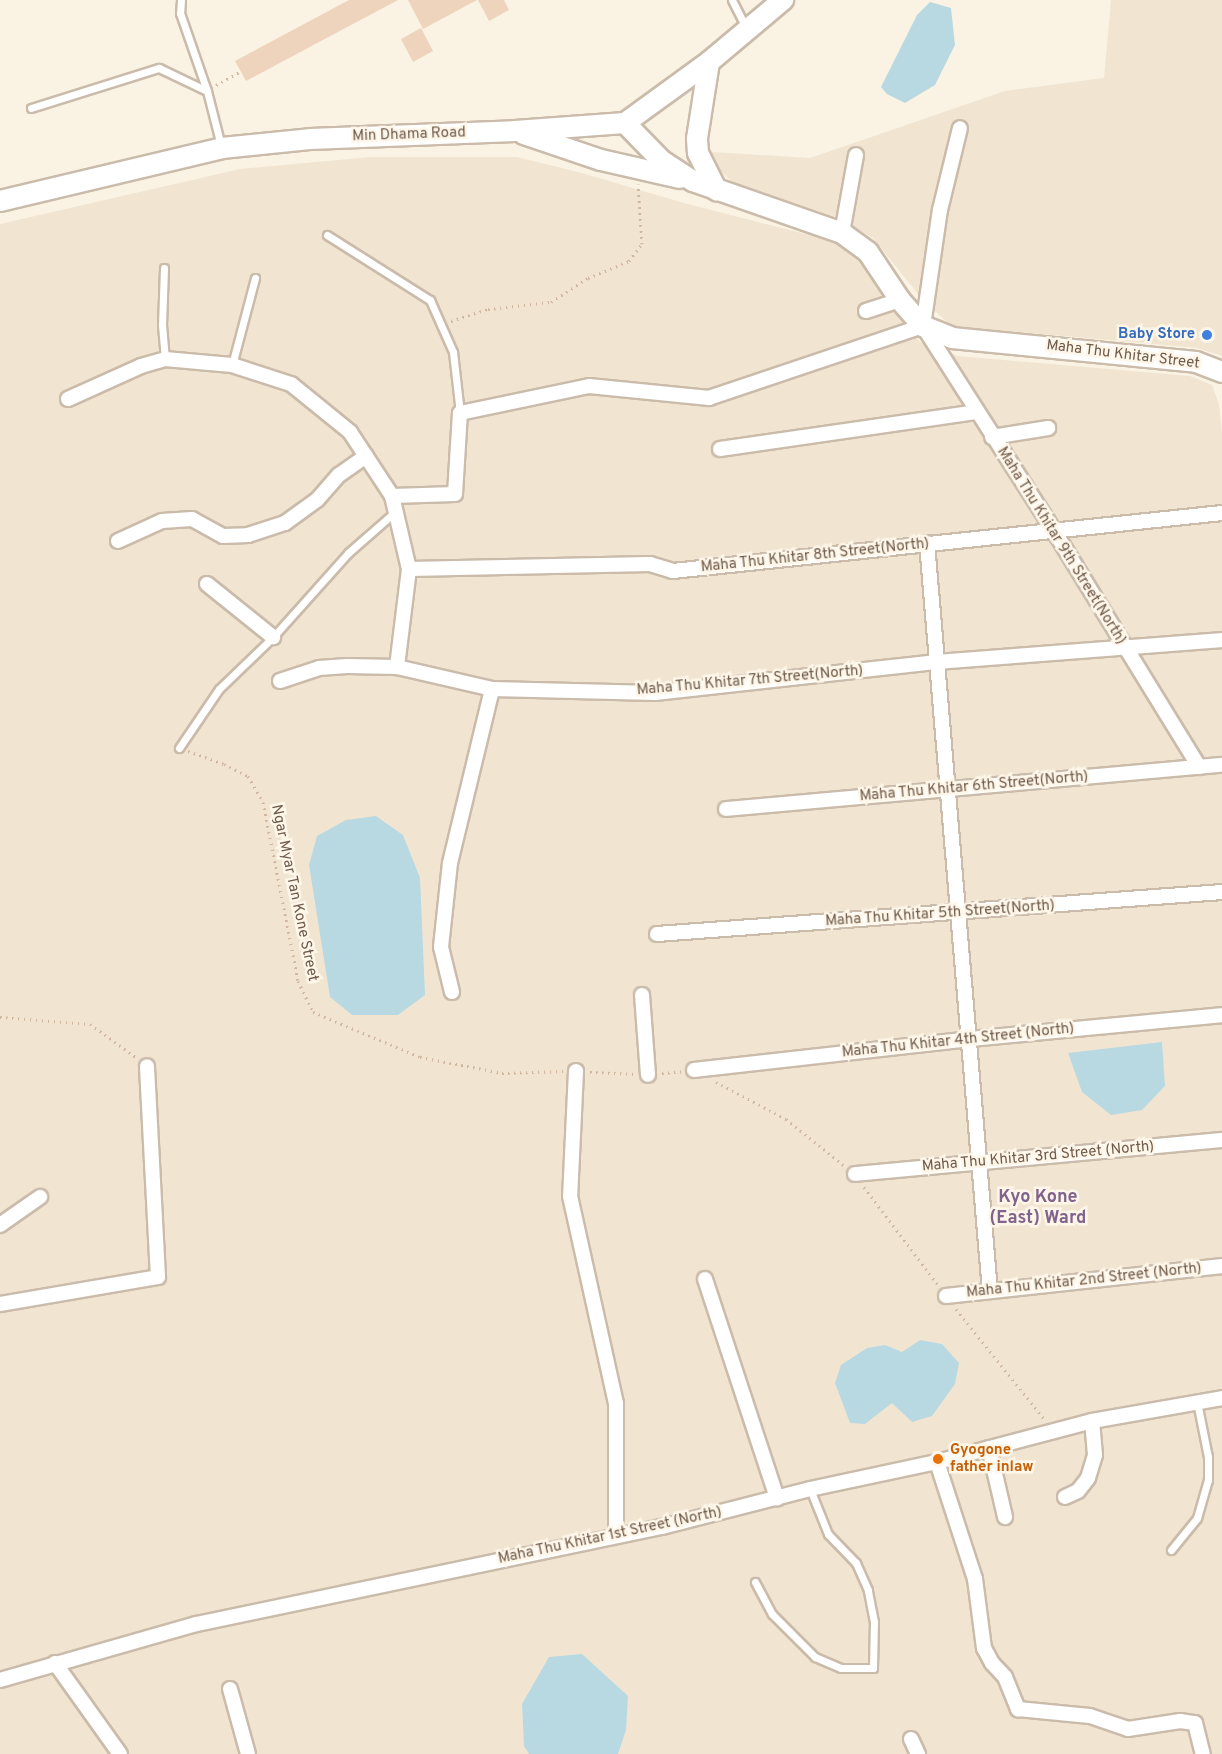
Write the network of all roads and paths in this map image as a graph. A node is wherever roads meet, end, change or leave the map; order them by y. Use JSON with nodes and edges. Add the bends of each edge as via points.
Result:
{"nodes":[{"id":1,"x":181,"y":0,"type":"edge"},
{"id":2,"x":732,"y":0,"type":"edge"},
{"id":3,"x":783,"y":0,"type":"edge"},
{"id":4,"x":748,"y":30,"type":"junction"},
{"id":5,"x":709,"y":62,"type":"junction"},
{"id":6,"x":241,"y":71,"type":"dead end"},
{"id":7,"x":207,"y":91,"type":"junction"},
{"id":8,"x":31,"y":108,"type":"dead end"},
{"id":9,"x":625,"y":123,"type":"junction"},
{"id":10,"x":960,"y":128,"type":"dead end"},
{"id":11,"x":515,"y":131,"type":"junction"},
{"id":12,"x":222,"y":148,"type":"junction"},
{"id":13,"x":856,"y":155,"type":"dead end"},
{"id":14,"x":636,"y":168,"type":"junction"},
{"id":15,"x":693,"y":181,"type":"junction"},
{"id":16,"x":717,"y":191,"type":"junction"},
{"id":17,"x":0,"y":201,"type":"edge"},
{"id":18,"x":842,"y":233,"type":"junction"},
{"id":19,"x":327,"y":235,"type":"dead end"},
{"id":20,"x":164,"y":267,"type":"dead end"},
{"id":21,"x":255,"y":278,"type":"dead end"},
{"id":22,"x":900,"y":300,"type":"junction"},
{"id":23,"x":866,"y":312,"type":"dead end"},
{"id":24,"x":441,"y":324,"type":"junction"},
{"id":25,"x":922,"y":326,"type":"junction"},
{"id":26,"x":165,"y":359,"type":"junction"},
{"id":27,"x":232,"y":365,"type":"junction"},
{"id":28,"x":1222,"y":372,"type":"edge"},
{"id":29,"x":68,"y":399,"type":"dead end"},
{"id":30,"x":976,"y":412,"type":"junction"},
{"id":31,"x":460,"y":413,"type":"junction"},
{"id":32,"x":1048,"y":428,"type":"dead end"},
{"id":33,"x":992,"y":437,"type":"junction"},
{"id":34,"x":720,"y":449,"type":"dead end"},
{"id":35,"x":366,"y":456,"type":"junction"},
{"id":36,"x":392,"y":496,"type":"junction"},
{"id":37,"x":396,"y":512,"type":"junction"},
{"id":38,"x":1222,"y":513,"type":"edge"},
{"id":39,"x":1054,"y":531,"type":"junction"},
{"id":40,"x":118,"y":541,"type":"dead end"},
{"id":41,"x":927,"y":543,"type":"junction"},
{"id":42,"x":409,"y":569,"type":"junction"},
{"id":43,"x":207,"y":584,"type":"dead end"},
{"id":44,"x":273,"y":637,"type":"junction"},
{"id":45,"x":1222,"y":640,"type":"edge"},
{"id":46,"x":1124,"y":648,"type":"junction"},
{"id":47,"x":937,"y":662,"type":"junction"},
{"id":48,"x":397,"y":667,"type":"junction"},
{"id":49,"x":280,"y":681,"type":"dead end"},
{"id":50,"x":492,"y":689,"type":"junction"},
{"id":51,"x":179,"y":748,"type":"joint"},
{"id":52,"x":1222,"y":765,"type":"edge"},
{"id":53,"x":1199,"y":767,"type":"junction"},
{"id":54,"x":948,"y":789,"type":"junction"},
{"id":55,"x":726,"y":809,"type":"dead end"},
{"id":56,"x":1222,"y":892,"type":"edge"},
{"id":57,"x":958,"y":913,"type":"junction"},
{"id":58,"x":657,"y":934,"type":"dead end"},
{"id":59,"x":452,"y":992,"type":"dead end"},
{"id":60,"x":642,"y":995,"type":"dead end"},
{"id":61,"x":1222,"y":1015,"type":"edge"},
{"id":62,"x":0,"y":1017,"type":"edge"},
{"id":63,"x":969,"y":1039,"type":"junction"},
{"id":64,"x":147,"y":1066,"type":"joint"},
{"id":65,"x":694,"y":1070,"type":"junction"},
{"id":66,"x":576,"y":1071,"type":"junction"},
{"id":67,"x":648,"y":1074,"type":"junction"},
{"id":68,"x":1222,"y":1140,"type":"edge"},
{"id":69,"x":979,"y":1162,"type":"junction"},
{"id":70,"x":855,"y":1174,"type":"junction"},
{"id":71,"x":40,"y":1197,"type":"dead end"},
{"id":72,"x":0,"y":1225,"type":"edge"},
{"id":73,"x":1222,"y":1266,"type":"edge"},
{"id":74,"x":705,"y":1279,"type":"dead end"},
{"id":75,"x":990,"y":1291,"type":"junction"},
{"id":76,"x":946,"y":1296,"type":"junction"},
{"id":77,"x":0,"y":1304,"type":"edge"},
{"id":78,"x":1222,"y":1398,"type":"edge"},
{"id":79,"x":1197,"y":1402,"type":"junction"},
{"id":80,"x":1092,"y":1421,"type":"junction"},
{"id":81,"x":1053,"y":1430,"type":"junction"},
{"id":82,"x":989,"y":1448,"type":"junction"},
{"id":83,"x":937,"y":1462,"type":"junction"},
{"id":84,"x":810,"y":1489,"type":"junction"},
{"id":85,"x":1065,"y":1497,"type":"dead end"},
{"id":86,"x":777,"y":1498,"type":"junction"},
{"id":87,"x":1005,"y":1517,"type":"dead end"},
{"id":88,"x":616,"y":1535,"type":"junction"},
{"id":89,"x":1171,"y":1550,"type":"dead end"},
{"id":90,"x":755,"y":1582,"type":"dead end"},
{"id":91,"x":56,"y":1662,"type":"junction"},
{"id":92,"x":0,"y":1680,"type":"edge"},
{"id":93,"x":230,"y":1689,"type":"dead end"},
{"id":94,"x":911,"y":1739,"type":"dead end"},
{"id":95,"x":120,"y":1754,"type":"edge"},
{"id":96,"x":248,"y":1754,"type":"edge"},
{"id":97,"x":918,"y":1754,"type":"edge"},
{"id":98,"x":1203,"y":1754,"type":"edge"}],
"edges":[{"from":1,"to":7,"type":"lane","via":[[180,14]]},
{"from":2,"to":4,"type":"lane"},
{"from":3,"to":4,"type":"main road"},
{"from":4,"to":5,"type":"main road"},
{"from":5,"to":9,"type":"main road"},
{"from":5,"to":16,"type":"main road","via":[[698,146],[703,166]]},
{"from":6,"to":7,"type":"path"},
{"from":7,"to":8,"type":"lane","via":[[159,68]]},
{"from":7,"to":12,"type":"lane"},
{"from":9,"to":11,"type":"main road","name":"Min Dhama Road"},
{"from":9,"to":15,"type":"main road","via":[[662,161]]},
{"from":10,"to":25,"type":"street","via":[[940,210]]},
{"from":11,"to":12,"type":"main road","name":"Min Dhama Road","via":[[310,139]]},
{"from":11,"to":14,"type":"main road","via":[[570,151]]},
{"from":12,"to":17,"type":"main road","name":"Min Dhama Road"},
{"from":13,"to":18,"type":"street"},
{"from":14,"to":15,"type":"main road"},
{"from":14,"to":24,"type":"path","via":[[642,244],[629,261],[588,278],[551,302],[488,309]]},
{"from":15,"to":16,"type":"main road","name":"Maha Thu Khitar Street"},
{"from":16,"to":18,"type":"main road","name":"Maha Thu Khitar Street"},
{"from":18,"to":22,"type":"main road","name":"Maha Thu Khitar Street","via":[[868,252]]},
{"from":19,"to":24,"type":"lane","via":[[430,300]]},
{"from":20,"to":26,"type":"lane"},
{"from":21,"to":27,"type":"lane"},
{"from":22,"to":23,"type":"street"},
{"from":22,"to":25,"type":"main road","name":"Maha Thu Khitar Street"},
{"from":24,"to":31,"type":"lane","via":[[453,352]]},
{"from":25,"to":28,"type":"main road","name":"Maha Thu Khitar Street","via":[[952,338],[1196,362]]},
{"from":25,"to":30,"type":"street","name":"Maha Thu Khitar 9th Street(North)"},
{"from":25,"to":31,"type":"street","via":[[709,398],[589,386]]},
{"from":26,"to":27,"type":"street"},
{"from":26,"to":29,"type":"street"},
{"from":27,"to":35,"type":"street","via":[[291,384],[350,432]]},
{"from":30,"to":33,"type":"street","name":"Maha Thu Khitar 9th Street(North)"},
{"from":30,"to":34,"type":"street"},
{"from":31,"to":36,"type":"street","via":[[455,494]]},
{"from":32,"to":33,"type":"street"},
{"from":33,"to":39,"type":"street","name":"Maha Thu Khitar 9th Street(North)"},
{"from":35,"to":36,"type":"street"},
{"from":35,"to":40,"type":"street","via":[[285,524],[248,535],[223,536],[192,519],[162,521]]},
{"from":36,"to":37,"type":"street"},
{"from":37,"to":42,"type":"street"},
{"from":37,"to":44,"type":"lane","via":[[348,553]]},
{"from":38,"to":39,"type":"street","name":"Maha Thu Khitar 8th Street(North)"},
{"from":39,"to":41,"type":"street","name":"Maha Thu Khitar 8th Street(North)"},
{"from":39,"to":46,"type":"street","name":"Maha Thu Khitar 9th Street(North)"},
{"from":41,"to":42,"type":"street","name":"Maha Thu Khitar 8th Street(North)","via":[[674,572],[650,564]]},
{"from":41,"to":47,"type":"street"},
{"from":42,"to":48,"type":"street"},
{"from":43,"to":44,"type":"street"},
{"from":44,"to":51,"type":"lane","via":[[219,689]]},
{"from":45,"to":46,"type":"street","name":"Maha Thu Khitar 7th Street(North)"},
{"from":46,"to":47,"type":"street","name":"Maha Thu Khitar 7th Street(North)"},
{"from":46,"to":53,"type":"street","name":"Maha Thu Khitar 9th Street(North)"},
{"from":47,"to":50,"type":"street","name":"Maha Thu Khitar 7th Street(North)","via":[[656,693]]},
{"from":47,"to":54,"type":"street"},
{"from":48,"to":49,"type":"street","name":"Maha Thu Khitar 7th Street(North)","via":[[319,668]]},
{"from":48,"to":50,"type":"street","name":"Maha Thu Khitar 7th Street(North)"},
{"from":50,"to":59,"type":"street","via":[[450,863],[441,947]]},
{"from":51,"to":66,"type":"path","name":"Ngar Myar Tan Kone Street","via":[[248,776],[263,802],[298,981],[313,1012],[420,1057],[502,1072]]},
{"from":52,"to":53,"type":"street","name":"Maha Thu Khitar 6th Street(North)"},
{"from":53,"to":54,"type":"street","name":"Maha Thu Khitar 6th Street(North)"},
{"from":54,"to":55,"type":"street","name":"Maha Thu Khitar 6th Street(North)"},
{"from":54,"to":57,"type":"street"},
{"from":56,"to":57,"type":"street","name":"Maha Thu Khitar 5th Street(North)"},
{"from":57,"to":58,"type":"street","name":"Maha Thu Khitar 5th Street(North)"},
{"from":57,"to":63,"type":"street"},
{"from":60,"to":67,"type":"street"},
{"from":61,"to":63,"type":"street","name":"Maha Thu Khitar 4th Street (North)"},
{"from":62,"to":64,"type":"path","via":[[90,1024]]},
{"from":63,"to":65,"type":"street","name":"Maha Thu Khitar 4th Street (North)"},
{"from":63,"to":69,"type":"street"},
{"from":64,"to":77,"type":"street","via":[[158,1277]]},
{"from":65,"to":67,"type":"path","name":"Ngar Myar Tan Kone Street"},
{"from":65,"to":70,"type":"path","via":[[786,1119]]},
{"from":66,"to":67,"type":"path","name":"Ngar Myar Tan Kone Street"},
{"from":66,"to":88,"type":"street","via":[[570,1196],[616,1403]]},
{"from":68,"to":69,"type":"street","name":"Maha Thu Khitar 3rd Street (North)"},
{"from":69,"to":70,"type":"street","name":"Maha Thu Khitar 3rd Street (North)"},
{"from":69,"to":75,"type":"street"},
{"from":70,"to":76,"type":"path"},
{"from":71,"to":72,"type":"street"},
{"from":73,"to":75,"type":"street","name":"Maha Thu Khitar 2nd Street (North)"},
{"from":74,"to":86,"type":"street"},
{"from":75,"to":76,"type":"street","name":"Maha Thu Khitar 2nd Street (North)"},
{"from":76,"to":81,"type":"path"},
{"from":78,"to":79,"type":"street","name":"Maha Thu Khitar 1st Street (North)"},
{"from":79,"to":80,"type":"street","name":"Maha Thu Khitar 1st Street (North)"},
{"from":79,"to":89,"type":"lane","via":[[1208,1457],[1208,1480],[1197,1518]]},
{"from":80,"to":81,"type":"street","name":"Maha Thu Khitar 1st Street (North)"},
{"from":80,"to":85,"type":"street","via":[[1095,1455],[1088,1478],[1078,1491]]},
{"from":81,"to":82,"type":"street","name":"Maha Thu Khitar 1st Street (North)"},
{"from":82,"to":83,"type":"street","name":"Maha Thu Khitar 1st Street (North)"},
{"from":82,"to":87,"type":"street"},
{"from":83,"to":84,"type":"street","name":"Maha Thu Khitar 1st Street (North)"},
{"from":83,"to":98,"type":"street","via":[[975,1579],[984,1648],[1005,1677],[1018,1709],[1090,1716],[1128,1729],[1180,1721],[1195,1724]]},
{"from":84,"to":86,"type":"street","name":"Maha Thu Khitar 1st Street (North)"},
{"from":84,"to":90,"type":"lane","via":[[828,1534],[856,1563],[868,1590],[874,1622],[873,1668],[841,1668],[815,1656],[772,1614]]},
{"from":86,"to":88,"type":"street","name":"Maha Thu Khitar 1st Street (North)"},
{"from":88,"to":91,"type":"street","name":"Maha Thu Khitar 1st Street (North)","via":[[197,1624]]},
{"from":91,"to":92,"type":"street","name":"Maha Thu Khitar 1st Street (North)"},
{"from":91,"to":95,"type":"street"},
{"from":93,"to":96,"type":"street"},
{"from":94,"to":97,"type":"street"}]}
